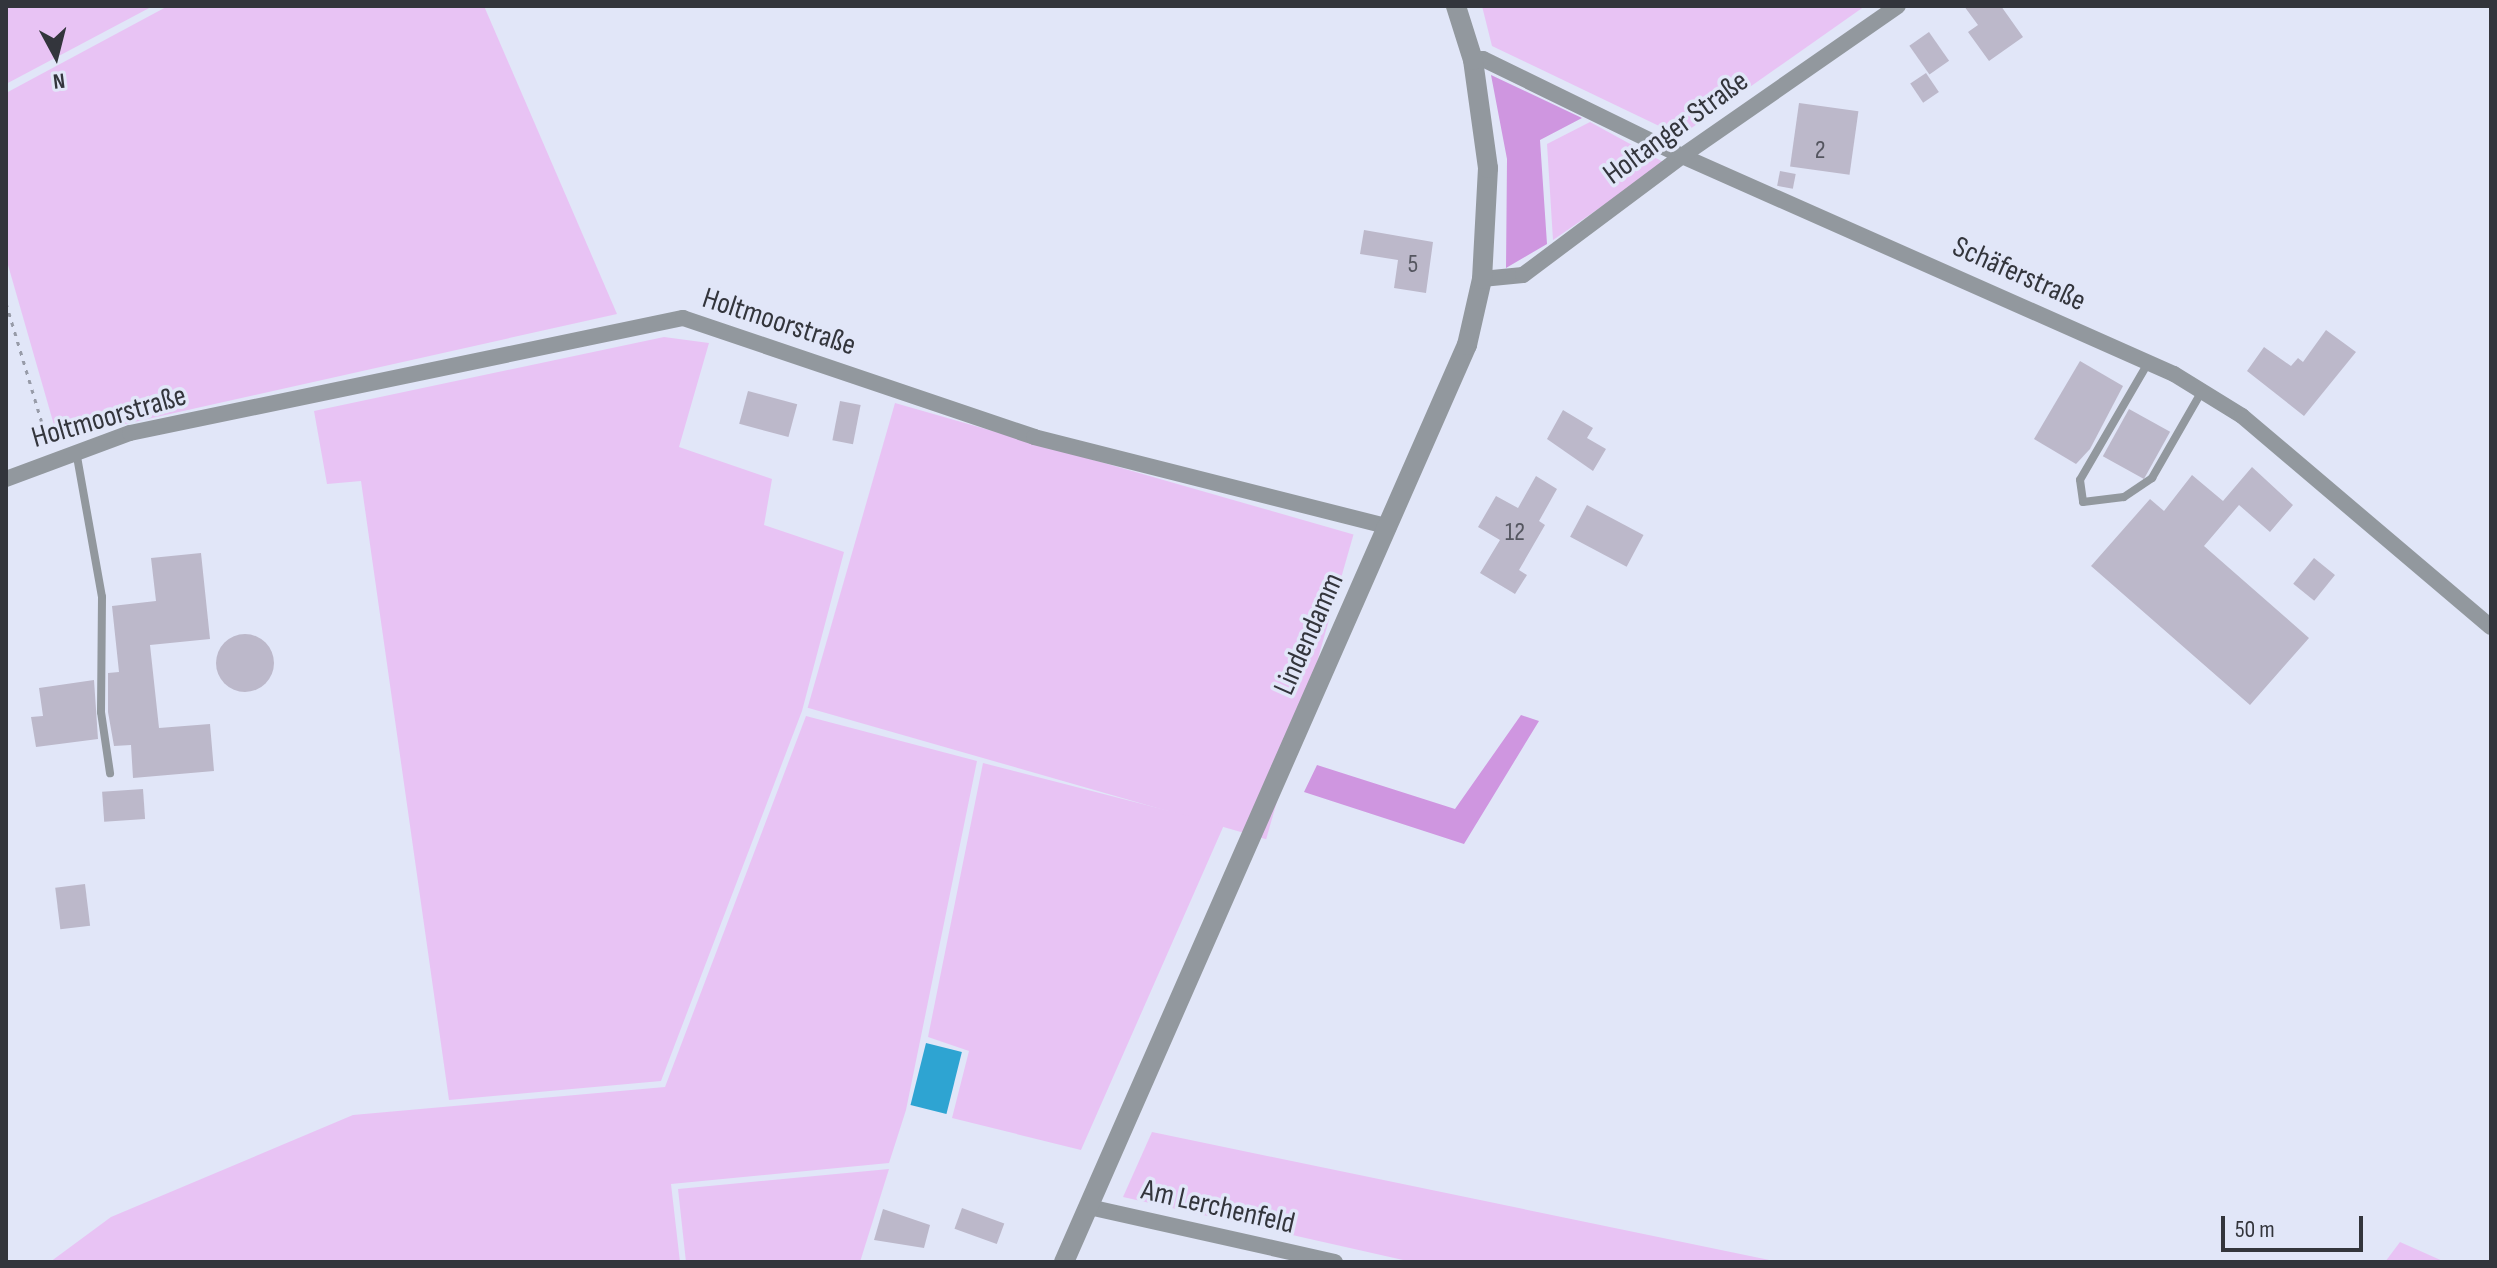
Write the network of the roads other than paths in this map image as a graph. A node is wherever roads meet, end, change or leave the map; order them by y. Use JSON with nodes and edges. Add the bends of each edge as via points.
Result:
{"nodes":[{"id":1,"x":1456,"y":6,"type":"edge"},
{"id":2,"x":1898,"y":6,"type":"edge"},
{"id":3,"x":1473,"y":60,"type":"junction"},
{"id":4,"x":1682,"y":156,"type":"junction"},
{"id":5,"x":1482,"y":279,"type":"junction"},
{"id":6,"x":2149,"y":362,"type":"junction"},
{"id":7,"x":2202,"y":391,"type":"junction"},
{"id":8,"x":76,"y":450,"type":"junction"},
{"id":9,"x":6,"y":479,"type":"edge"},
{"id":10,"x":1389,"y":527,"type":"junction"},
{"id":11,"x":2491,"y":627,"type":"edge"},
{"id":12,"x":110,"y":773,"type":"dead end"},
{"id":13,"x":1089,"y":1207,"type":"junction"},
{"id":14,"x":1064,"y":1262,"type":"edge"},
{"id":15,"x":1335,"y":1262,"type":"edge"}],
"edges":[{"from":1,"to":3,"type":"street","name":"Lindendamm"},
{"from":2,"to":4,"type":"street","name":"Holtanger Straße"},
{"from":3,"to":4,"type":"street","name":"Schäferstraße","via":[[1483,59]]},
{"from":3,"to":5,"type":"street","name":"Lindendamm","via":[[1488,168]]},
{"from":4,"to":5,"type":"street","name":"Holtanger Straße","via":[[1523,275]]},
{"from":4,"to":6,"type":"street","name":"Schäferstraße"},
{"from":5,"to":10,"type":"street","name":"Lindendamm","via":[[1452,387]]},
{"from":6,"to":7,"type":"street","name":"Schäferstraße"},
{"from":6,"to":7,"type":"lane","via":[[2080,480],[2083,502],[2124,497],[2152,478]]},
{"from":7,"to":11,"type":"street","name":"Schäferstraße","via":[[2242,416]]},
{"from":8,"to":9,"type":"street","name":"Holtmoorstraße"},
{"from":8,"to":10,"type":"street","name":"Holtmoorstraße","via":[[130,433],[683,318],[1034,437]]},
{"from":8,"to":12,"type":"lane","via":[[102,597],[101,712]]},
{"from":10,"to":13,"type":"street","name":"Lindendamm"},
{"from":13,"to":14,"type":"street","name":"Lindendamm"},
{"from":13,"to":15,"type":"street","name":"Am Lerchenfeld"}]}
